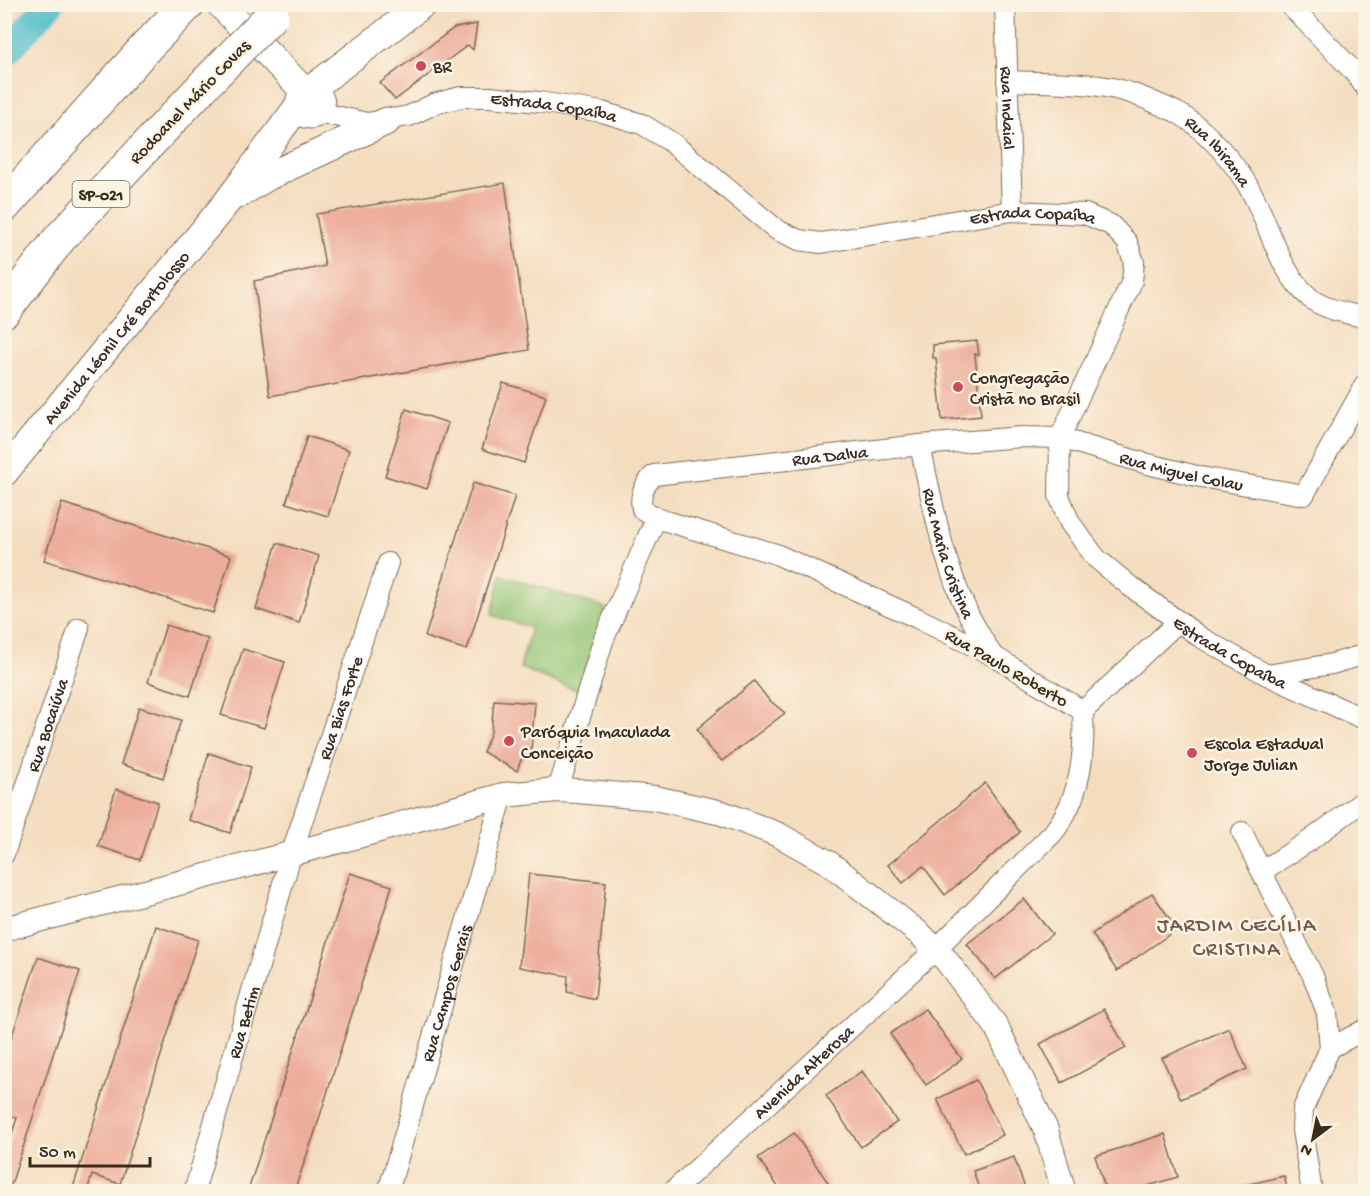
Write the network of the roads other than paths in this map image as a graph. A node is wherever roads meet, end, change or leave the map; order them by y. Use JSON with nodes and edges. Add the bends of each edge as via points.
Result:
{"nodes":[{"id":1,"x":188,"y":4,"type":"edge"},
{"id":2,"x":194,"y":4,"type":"edge"},
{"id":3,"x":220,"y":4,"type":"edge"},
{"id":4,"x":423,"y":4,"type":"edge"},
{"id":5,"x":1005,"y":4,"type":"edge"},
{"id":6,"x":1289,"y":4,"type":"edge"},
{"id":7,"x":278,"y":10,"type":"edge"},
{"id":8,"x":1006,"y":81,"type":"junction"},
{"id":9,"x":1365,"y":88,"type":"edge"},
{"id":10,"x":309,"y":106,"type":"junction"},
{"id":11,"x":387,"y":121,"type":"junction"},
{"id":12,"x":227,"y":202,"type":"junction"},
{"id":13,"x":4,"y":206,"type":"edge"},
{"id":14,"x":1012,"y":212,"type":"junction"},
{"id":15,"x":4,"y":311,"type":"edge"},
{"id":16,"x":1365,"y":318,"type":"edge"},
{"id":17,"x":1365,"y":383,"type":"edge"},
{"id":18,"x":1060,"y":438,"type":"junction"},
{"id":19,"x":920,"y":445,"type":"junction"},
{"id":20,"x":4,"y":474,"type":"edge"},
{"id":21,"x":656,"y":518,"type":"junction"},
{"id":22,"x":388,"y":563,"type":"dead end"},
{"id":23,"x":1179,"y":621,"type":"junction"},
{"id":24,"x":79,"y":628,"type":"dead end"},
{"id":25,"x":1365,"y":654,"type":"edge"},
{"id":26,"x":992,"y":656,"type":"junction"},
{"id":27,"x":1267,"y":675,"type":"junction"},
{"id":28,"x":1083,"y":711,"type":"junction"},
{"id":29,"x":1365,"y":720,"type":"edge"},
{"id":30,"x":558,"y":790,"type":"junction"},
{"id":31,"x":503,"y":795,"type":"junction"},
{"id":32,"x":1365,"y":799,"type":"edge"},
{"id":33,"x":1242,"y":832,"type":"dead end"},
{"id":34,"x":292,"y":852,"type":"junction"},
{"id":35,"x":4,"y":854,"type":"edge"},
{"id":36,"x":1262,"y":871,"type":"junction"},
{"id":37,"x":4,"y":929,"type":"edge"},
{"id":38,"x":935,"y":950,"type":"junction"},
{"id":39,"x":1365,"y":1029,"type":"edge"},
{"id":40,"x":1330,"y":1048,"type":"junction"},
{"id":41,"x":194,"y":1191,"type":"edge"},
{"id":42,"x":388,"y":1191,"type":"edge"},
{"id":43,"x":672,"y":1191,"type":"edge"},
{"id":44,"x":1064,"y":1191,"type":"edge"},
{"id":45,"x":1312,"y":1191,"type":"edge"}],
"edges":[{"from":1,"to":13,"type":"highway"},
{"from":2,"to":10,"type":"main road"},
{"from":3,"to":10,"type":"main road"},
{"from":4,"to":10,"type":"main road","name":"Avenida Léonil Cré Bortolosso","via":[[386,31]]},
{"from":5,"to":8,"type":"street","name":"Rua Indaial"},
{"from":6,"to":9,"type":"street"},
{"from":7,"to":15,"type":"highway","name":"Rodoanel Mário Covas","number":"SP-021","bridge":true,"via":[[60,238]]},
{"from":8,"to":14,"type":"street","name":"Rua Indaial"},
{"from":8,"to":16,"type":"street","name":"Rua Ibirama","via":[[1121,90],[1178,113],[1207,135],[1238,170],[1280,259],[1311,299]]},
{"from":10,"to":11,"type":"street","name":"Estrada Copaíba","via":[[367,123]]},
{"from":10,"to":12,"type":"main road","name":"Avenida Léonil Cré Bortolosso"},
{"from":11,"to":12,"type":"main road","via":[[269,176]]},
{"from":11,"to":14,"type":"street","name":"Estrada Copaíba","via":[[461,97],[519,100],[602,112],[642,124],[671,142],[777,230],[799,240],[821,243]]},
{"from":12,"to":20,"type":"main road","name":"Avenida Léonil Cré Bortolosso"},
{"from":14,"to":18,"type":"street","name":"Estrada Copaíba","via":[[1085,214],[1111,225],[1127,242],[1134,262],[1123,303]]},
{"from":17,"to":18,"type":"street","name":"Rua Miguel Colau","via":[[1304,495],[1144,464]]},
{"from":18,"to":19,"type":"street","name":"Rua Dalva"},
{"from":18,"to":23,"type":"street","name":"Estrada Copaíba","via":[[1059,496],[1070,523],[1096,558]]},
{"from":19,"to":21,"type":"street","name":"Rua Dalva","via":[[654,476],[646,483],[640,502],[642,509]]},
{"from":19,"to":26,"type":"street","name":"Rua Maria Cristina","via":[[954,579]]},
{"from":21,"to":26,"type":"street","name":"Rua Paulo Roberto","via":[[776,554]]},
{"from":21,"to":30,"type":"street","via":[[603,641]]},
{"from":22,"to":34,"type":"street","name":"Rua Bias Forte"},
{"from":23,"to":27,"type":"street","name":"Estrada Copaíba"},
{"from":23,"to":28,"type":"street"},
{"from":24,"to":35,"type":"street","name":"Rua Bocaiúva"},
{"from":25,"to":27,"type":"street"},
{"from":26,"to":28,"type":"street","name":"Rua Paulo Roberto"},
{"from":27,"to":29,"type":"street","name":"Estrada Copaíba"},
{"from":28,"to":38,"type":"street","name":"Rua Paulo Roberto","via":[[1084,744],[1075,793],[1066,816]]},
{"from":30,"to":31,"type":"street"},
{"from":30,"to":38,"type":"street","via":[[655,798],[722,813],[779,835],[853,880]]},
{"from":31,"to":34,"type":"street"},
{"from":31,"to":42,"type":"street","name":"Rua Campos Gerais"},
{"from":32,"to":36,"type":"street"},
{"from":33,"to":36,"type":"street"},
{"from":34,"to":37,"type":"street"},
{"from":34,"to":41,"type":"street","name":"Rua Betim"},
{"from":36,"to":40,"type":"street","via":[[1327,1014]]},
{"from":38,"to":43,"type":"street","name":"Avenida Alterosa"},
{"from":38,"to":44,"type":"street","via":[[996,1026],[1046,1130]]},
{"from":39,"to":40,"type":"street"},
{"from":40,"to":45,"type":"street","via":[[1303,1109],[1302,1131]]}]}
